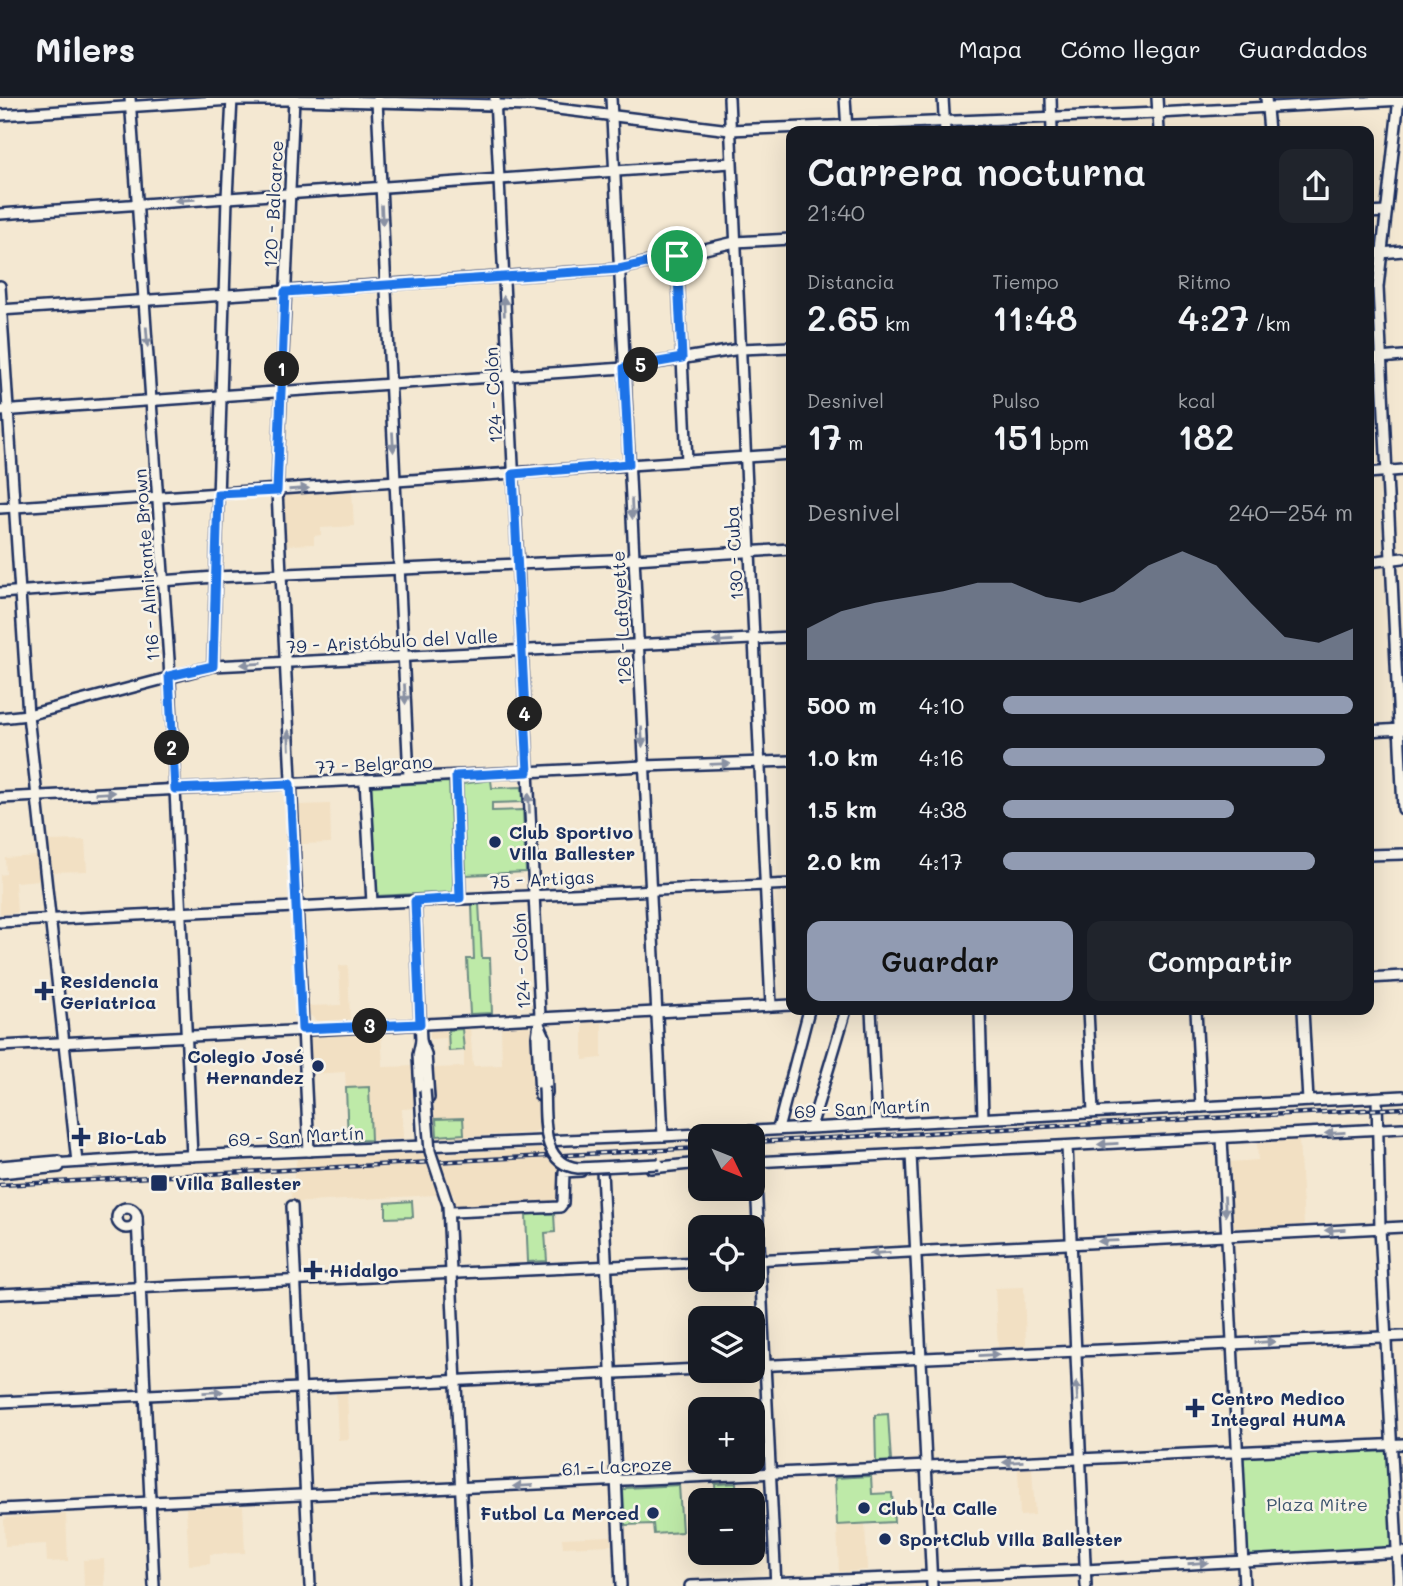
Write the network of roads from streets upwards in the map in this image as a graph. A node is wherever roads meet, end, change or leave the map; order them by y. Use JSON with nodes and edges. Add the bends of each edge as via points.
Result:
{"nodes":[{"id":1,"x":611,"y":98,"type":"edge"},
{"id":2,"x":729,"y":98,"type":"edge"},
{"id":3,"x":845,"y":98,"type":"edge"},
{"id":4,"x":943,"y":98,"type":"edge"},
{"id":5,"x":1051,"y":98,"type":"edge"},
{"id":6,"x":1157,"y":98,"type":"edge"},
{"id":7,"x":232,"y":99,"type":"edge"},
{"id":8,"x":294,"y":99,"type":"edge"},
{"id":9,"x":377,"y":100,"type":"edge"},
{"id":10,"x":1400,"y":100,"type":"edge"},
{"id":11,"x":131,"y":102,"type":"edge"},
{"id":12,"x":495,"y":102,"type":"edge"},
{"id":13,"x":1267,"y":102,"type":"edge"},
{"id":14,"x":1158,"y":113,"type":"junction"},
{"id":15,"x":0,"y":115,"type":"edge"},
{"id":16,"x":612,"y":116,"type":"junction"},
{"id":17,"x":1051,"y":117,"type":"junction"},
{"id":18,"x":847,"y":126,"type":"edge"},
{"id":19,"x":944,"y":126,"type":"edge"},
{"id":20,"x":955,"y":126,"type":"edge"},
{"id":21,"x":1052,"y":126,"type":"edge"},
{"id":22,"x":1159,"y":126,"type":"edge"},
{"id":23,"x":1269,"y":126,"type":"edge"},
{"id":24,"x":786,"y":129,"type":"edge"},
{"id":25,"x":730,"y":130,"type":"junction"},
{"id":26,"x":731,"y":163,"type":"junction"},
{"id":27,"x":615,"y":171,"type":"junction"},
{"id":28,"x":498,"y":180,"type":"junction"},
{"id":29,"x":380,"y":187,"type":"junction"},
{"id":30,"x":289,"y":193,"type":"junction"},
{"id":31,"x":227,"y":198,"type":"junction"},
{"id":32,"x":136,"y":203,"type":"junction"},
{"id":33,"x":1387,"y":212,"type":"junction"},
{"id":34,"x":1374,"y":213,"type":"edge"},
{"id":35,"x":0,"y":214,"type":"edge"},
{"id":36,"x":786,"y":239,"type":"edge"},
{"id":37,"x":735,"y":242,"type":"junction"},
{"id":38,"x":1403,"y":251,"type":"edge"},
{"id":39,"x":1381,"y":253,"type":"junction"},
{"id":40,"x":677,"y":256,"type":"junction"},
{"id":41,"x":619,"y":269,"type":"junction"},
{"id":42,"x":503,"y":278,"type":"junction"},
{"id":43,"x":1374,"y":284,"type":"edge"},
{"id":44,"x":0,"y":286,"type":"edge"},
{"id":45,"x":385,"y":286,"type":"junction"},
{"id":46,"x":285,"y":292,"type":"junction"},
{"id":47,"x":224,"y":296,"type":"junction"},
{"id":48,"x":1374,"y":297,"type":"edge"},
{"id":49,"x":144,"y":302,"type":"junction"},
{"id":50,"x":1,"y":310,"type":"edge"},
{"id":51,"x":786,"y":347,"type":"edge"},
{"id":52,"x":740,"y":349,"type":"junction"},
{"id":53,"x":1403,"y":356,"type":"edge"},
{"id":54,"x":682,"y":358,"type":"junction"},
{"id":55,"x":1381,"y":358,"type":"junction"},
{"id":56,"x":1374,"y":359,"type":"edge"},
{"id":57,"x":624,"y":368,"type":"junction"},
{"id":58,"x":507,"y":376,"type":"junction"},
{"id":59,"x":390,"y":384,"type":"junction"},
{"id":60,"x":281,"y":391,"type":"junction"},
{"id":61,"x":221,"y":396,"type":"junction"},
{"id":62,"x":151,"y":400,"type":"junction"},
{"id":63,"x":4,"y":411,"type":"edge"},
{"id":64,"x":786,"y":454,"type":"edge"},
{"id":65,"x":745,"y":457,"type":"junction"},
{"id":66,"x":687,"y":461,"type":"junction"},
{"id":67,"x":629,"y":464,"type":"junction"},
{"id":68,"x":1403,"y":470,"type":"edge"},
{"id":69,"x":1386,"y":472,"type":"junction"},
{"id":70,"x":1374,"y":473,"type":"edge"},
{"id":71,"x":513,"y":474,"type":"junction"},
{"id":72,"x":395,"y":482,"type":"junction"},
{"id":73,"x":277,"y":491,"type":"junction"},
{"id":74,"x":218,"y":494,"type":"junction"},
{"id":75,"x":158,"y":498,"type":"junction"},
{"id":76,"x":15,"y":508,"type":"junction"},
{"id":77,"x":0,"y":509,"type":"edge"},
{"id":78,"x":786,"y":549,"type":"edge"},
{"id":79,"x":750,"y":551,"type":"junction"},
{"id":80,"x":634,"y":558,"type":"junction"},
{"id":81,"x":1403,"y":558,"type":"edge"},
{"id":82,"x":1391,"y":560,"type":"junction"},
{"id":83,"x":1374,"y":561,"type":"edge"},
{"id":84,"x":517,"y":562,"type":"junction"},
{"id":85,"x":398,"y":569,"type":"junction"},
{"id":86,"x":281,"y":575,"type":"junction"},
{"id":87,"x":215,"y":577,"type":"junction"},
{"id":88,"x":164,"y":581,"type":"junction"},
{"id":89,"x":19,"y":592,"type":"junction"},
{"id":90,"x":0,"y":593,"type":"edge"},
{"id":91,"x":786,"y":637,"type":"edge"},
{"id":92,"x":754,"y":639,"type":"junction"},
{"id":93,"x":638,"y":645,"type":"junction"},
{"id":94,"x":523,"y":650,"type":"junction"},
{"id":95,"x":403,"y":656,"type":"junction"},
{"id":96,"x":286,"y":662,"type":"junction"},
{"id":97,"x":213,"y":666,"type":"junction"},
{"id":98,"x":169,"y":676,"type":"junction"},
{"id":99,"x":28,"y":715,"type":"junction"},
{"id":100,"x":0,"y":718,"type":"edge"},
{"id":101,"x":1401,"y":729,"type":"edge"},
{"id":102,"x":1374,"y":731,"type":"edge"},
{"id":103,"x":786,"y":761,"type":"edge"},
{"id":104,"x":761,"y":762,"type":"junction"},
{"id":105,"x":644,"y":766,"type":"junction"},
{"id":106,"x":528,"y":772,"type":"junction"},
{"id":107,"x":456,"y":776,"type":"junction"},
{"id":108,"x":409,"y":777,"type":"junction"},
{"id":109,"x":365,"y":780,"type":"junction"},
{"id":110,"x":290,"y":784,"type":"junction"},
{"id":111,"x":175,"y":789,"type":"junction"},
{"id":112,"x":36,"y":796,"type":"junction"},
{"id":113,"x":0,"y":798,"type":"edge"},
{"id":114,"x":1403,"y":809,"type":"edge"},
{"id":115,"x":1403,"y":854,"type":"edge"},
{"id":116,"x":1374,"y":855,"type":"edge"},
{"id":117,"x":786,"y":884,"type":"edge"},
{"id":118,"x":765,"y":885,"type":"junction"},
{"id":119,"x":649,"y":890,"type":"junction"},
{"id":120,"x":533,"y":895,"type":"junction"},
{"id":121,"x":460,"y":898,"type":"junction"},
{"id":122,"x":415,"y":901,"type":"junction"},
{"id":123,"x":372,"y":903,"type":"junction"},
{"id":124,"x":297,"y":907,"type":"junction"},
{"id":125,"x":180,"y":913,"type":"junction"},
{"id":126,"x":50,"y":918,"type":"junction"},
{"id":127,"x":0,"y":922,"type":"edge"},
{"id":128,"x":1403,"y":976,"type":"edge"},
{"id":129,"x":1374,"y":978,"type":"edge"},
{"id":130,"x":786,"y":1005,"type":"edge"},
{"id":131,"x":771,"y":1006,"type":"junction"},
{"id":132,"x":656,"y":1012,"type":"junction"},
{"id":133,"x":808,"y":1015,"type":"edge"},
{"id":134,"x":845,"y":1015,"type":"edge"},
{"id":135,"x":871,"y":1015,"type":"edge"},
{"id":136,"x":980,"y":1015,"type":"edge"},
{"id":137,"x":1088,"y":1015,"type":"edge"},
{"id":138,"x":1196,"y":1015,"type":"edge"},
{"id":139,"x":1303,"y":1015,"type":"edge"},
{"id":140,"x":540,"y":1021,"type":"junction"},
{"id":141,"x":420,"y":1024,"type":"junction"},
{"id":142,"x":302,"y":1029,"type":"junction"},
{"id":143,"x":186,"y":1036,"type":"junction"},
{"id":144,"x":64,"y":1041,"type":"junction"},
{"id":145,"x":421,"y":1041,"type":"junction"},
{"id":146,"x":0,"y":1046,"type":"edge"},
{"id":147,"x":1403,"y":1096,"type":"edge"},
{"id":148,"x":1377,"y":1098,"type":"junction"},
{"id":149,"x":1308,"y":1101,"type":"junction"},
{"id":150,"x":1201,"y":1107,"type":"junction"},
{"id":151,"x":1093,"y":1112,"type":"junction"},
{"id":152,"x":983,"y":1117,"type":"junction"},
{"id":153,"x":877,"y":1123,"type":"junction"},
{"id":154,"x":811,"y":1127,"type":"junction"},
{"id":155,"x":1403,"y":1128,"type":"edge"},
{"id":156,"x":778,"y":1129,"type":"junction"},
{"id":157,"x":1377,"y":1130,"type":"junction"},
{"id":158,"x":663,"y":1136,"type":"junction"},
{"id":159,"x":1222,"y":1138,"type":"junction"},
{"id":160,"x":546,"y":1141,"type":"junction"},
{"id":161,"x":428,"y":1145,"type":"junction"},
{"id":162,"x":1067,"y":1146,"type":"junction"},
{"id":163,"x":309,"y":1151,"type":"junction"},
{"id":164,"x":911,"y":1154,"type":"junction"},
{"id":165,"x":192,"y":1156,"type":"junction"},
{"id":166,"x":765,"y":1161,"type":"edge"},
{"id":167,"x":74,"y":1162,"type":"junction"},
{"id":168,"x":688,"y":1163,"type":"edge"},
{"id":169,"x":52,"y":1164,"type":"dead end"},
{"id":170,"x":688,"y":1165,"type":"edge"},
{"id":171,"x":0,"y":1166,"type":"edge"},
{"id":172,"x":602,"y":1170,"type":"junction"},
{"id":173,"x":0,"y":1173,"type":"edge"},
{"id":174,"x":292,"y":1206,"type":"dead end"},
{"id":175,"x":450,"y":1209,"type":"junction"},
{"id":176,"x":135,"y":1224,"type":"dead end"},
{"id":177,"x":1403,"y":1227,"type":"edge"},
{"id":178,"x":1380,"y":1228,"type":"junction"},
{"id":179,"x":1227,"y":1236,"type":"junction"},
{"id":180,"x":1071,"y":1243,"type":"junction"},
{"id":181,"x":915,"y":1252,"type":"junction"},
{"id":182,"x":765,"y":1260,"type":"edge"},
{"id":183,"x":688,"y":1262,"type":"edge"},
{"id":184,"x":604,"y":1265,"type":"junction"},
{"id":185,"x":450,"y":1272,"type":"junction"},
{"id":186,"x":295,"y":1280,"type":"junction"},
{"id":187,"x":140,"y":1287,"type":"junction"},
{"id":188,"x":759,"y":1292,"type":"edge"},
{"id":189,"x":0,"y":1294,"type":"edge"},
{"id":190,"x":1403,"y":1336,"type":"edge"},
{"id":191,"x":1386,"y":1337,"type":"junction"},
{"id":192,"x":1232,"y":1343,"type":"junction"},
{"id":193,"x":1075,"y":1352,"type":"junction"},
{"id":194,"x":921,"y":1358,"type":"junction"},
{"id":195,"x":766,"y":1366,"type":"junction"},
{"id":196,"x":688,"y":1370,"type":"edge"},
{"id":197,"x":610,"y":1373,"type":"junction"},
{"id":198,"x":455,"y":1381,"type":"junction"},
{"id":199,"x":301,"y":1387,"type":"junction"},
{"id":200,"x":145,"y":1395,"type":"junction"},
{"id":201,"x":0,"y":1402,"type":"edge"},
{"id":202,"x":1403,"y":1444,"type":"edge"},
{"id":203,"x":1391,"y":1445,"type":"junction"},
{"id":204,"x":1236,"y":1452,"type":"junction"},
{"id":205,"x":1081,"y":1459,"type":"junction"},
{"id":206,"x":926,"y":1467,"type":"junction"},
{"id":207,"x":771,"y":1474,"type":"junction"},
{"id":208,"x":616,"y":1482,"type":"junction"},
{"id":209,"x":460,"y":1489,"type":"junction"},
{"id":210,"x":306,"y":1495,"type":"junction"},
{"id":211,"x":150,"y":1502,"type":"junction"},
{"id":212,"x":0,"y":1509,"type":"edge"},
{"id":213,"x":1400,"y":1553,"type":"edge"},
{"id":214,"x":1242,"y":1560,"type":"junction"},
{"id":215,"x":1085,"y":1570,"type":"junction"},
{"id":216,"x":932,"y":1574,"type":"junction"},
{"id":217,"x":776,"y":1584,"type":"edge"},
{"id":218,"x":154,"y":1586,"type":"edge"},
{"id":219,"x":310,"y":1586,"type":"edge"},
{"id":220,"x":465,"y":1586,"type":"edge"},
{"id":221,"x":621,"y":1586,"type":"edge"},
{"id":222,"x":690,"y":1586,"type":"edge"},
{"id":223,"x":932,"y":1586,"type":"edge"},
{"id":224,"x":1086,"y":1586,"type":"edge"},
{"id":225,"x":1244,"y":1586,"type":"edge"},
{"id":226,"x":1399,"y":1586,"type":"edge"}],
"edges":[{"from":1,"to":16,"type":"street","name":"126 - Lafayette"},
{"from":2,"to":25,"type":"street","name":"130 - Cuba"},
{"from":3,"to":18,"type":"street"},
{"from":4,"to":19,"type":"street"},
{"from":5,"to":17,"type":"street"},
{"from":6,"to":14,"type":"street"},
{"from":7,"to":8,"type":"street"},
{"from":7,"to":11,"type":"street"},
{"from":7,"to":31,"type":"street"},
{"from":8,"to":9,"type":"street"},
{"from":8,"to":30,"type":"street","name":"120 - Balcarce"},
{"from":9,"to":12,"type":"street"},
{"from":9,"to":29,"type":"street"},
{"from":10,"to":13,"type":"street"},
{"from":10,"to":33,"type":"street"},
{"from":11,"to":15,"type":"street"},
{"from":11,"to":32,"type":"street","name":"116 - Almirante Brown"},
{"from":12,"to":16,"type":"street"},
{"from":12,"to":28,"type":"street","name":"124 - Colón"},
{"from":13,"to":14,"type":"street"},
{"from":13,"to":23,"type":"street"},
{"from":14,"to":17,"type":"street"},
{"from":14,"to":22,"type":"street"},
{"from":16,"to":25,"type":"street"},
{"from":16,"to":27,"type":"street","name":"126 - Lafayette"},
{"from":17,"to":20,"type":"street"},
{"from":17,"to":21,"type":"street"},
{"from":24,"to":25,"type":"street"},
{"from":25,"to":26,"type":"street","name":"130 - Cuba"},
{"from":26,"to":27,"type":"street"},
{"from":26,"to":37,"type":"street","name":"130 - Cuba"},
{"from":27,"to":28,"type":"street"},
{"from":27,"to":41,"type":"street","name":"126 - Lafayette"},
{"from":28,"to":29,"type":"street"},
{"from":28,"to":42,"type":"street","name":"124 - Colón"},
{"from":29,"to":30,"type":"street"},
{"from":29,"to":45,"type":"street","one_way":true},
{"from":30,"to":31,"type":"street"},
{"from":30,"to":46,"type":"street","name":"120 - Balcarce"},
{"from":31,"to":32,"type":"street","one_way":true},
{"from":31,"to":47,"type":"street"},
{"from":32,"to":35,"type":"street"},
{"from":32,"to":49,"type":"street","name":"116 - Almirante Brown"},
{"from":33,"to":34,"type":"street"},
{"from":33,"to":39,"type":"street"},
{"from":36,"to":37,"type":"street"},
{"from":37,"to":40,"type":"street"},
{"from":37,"to":52,"type":"street","name":"130 - Cuba"},
{"from":38,"to":39,"type":"street"},
{"from":39,"to":43,"type":"street"},
{"from":40,"to":41,"type":"street"},
{"from":40,"to":54,"type":"street"},
{"from":41,"to":42,"type":"street"},
{"from":41,"to":57,"type":"street","name":"126 - Lafayette"},
{"from":42,"to":45,"type":"street"},
{"from":58,"to":42,"type":"street","name":"124 - Colón","one_way":true},
{"from":44,"to":50,"type":"street"},
{"from":45,"to":46,"type":"street"},
{"from":45,"to":59,"type":"street"},
{"from":46,"to":47,"type":"street"},
{"from":46,"to":60,"type":"street","name":"120 - Balcarce"},
{"from":47,"to":49,"type":"street"},
{"from":47,"to":61,"type":"street"},
{"from":48,"to":55,"type":"street"},
{"from":49,"to":50,"type":"street"},
{"from":49,"to":62,"type":"street","name":"116 - Almirante Brown","one_way":true},
{"from":50,"to":63,"type":"street"},
{"from":51,"to":52,"type":"street"},
{"from":52,"to":54,"type":"street"},
{"from":52,"to":65,"type":"street","name":"130 - Cuba"},
{"from":53,"to":55,"type":"street"},
{"from":54,"to":57,"type":"street"},
{"from":54,"to":66,"type":"street"},
{"from":55,"to":56,"type":"street"},
{"from":55,"to":69,"type":"street"},
{"from":57,"to":58,"type":"street"},
{"from":57,"to":67,"type":"street","name":"126 - Lafayette"},
{"from":58,"to":59,"type":"street"},
{"from":58,"to":71,"type":"street","name":"124 - Colón"},
{"from":59,"to":60,"type":"street"},
{"from":59,"to":72,"type":"street","one_way":true},
{"from":60,"to":61,"type":"street"},
{"from":60,"to":73,"type":"street","name":"120 - Balcarce"},
{"from":61,"to":62,"type":"street"},
{"from":61,"to":74,"type":"street"},
{"from":62,"to":63,"type":"street"},
{"from":62,"to":75,"type":"street","name":"116 - Almirante Brown"},
{"from":63,"to":76,"type":"street"},
{"from":64,"to":65,"type":"street"},
{"from":65,"to":66,"type":"street"},
{"from":65,"to":79,"type":"street","name":"130 - Cuba"},
{"from":66,"to":67,"type":"street"},
{"from":67,"to":71,"type":"street"},
{"from":67,"to":80,"type":"street","name":"126 - Lafayette","one_way":true},
{"from":68,"to":69,"type":"street"},
{"from":69,"to":70,"type":"street"},
{"from":69,"to":82,"type":"street"},
{"from":71,"to":72,"type":"street"},
{"from":71,"to":84,"type":"street","name":"124 - Colón"},
{"from":73,"to":72,"type":"street","one_way":true},
{"from":72,"to":85,"type":"street"},
{"from":73,"to":74,"type":"street"},
{"from":73,"to":86,"type":"street","name":"120 - Balcarce"},
{"from":74,"to":75,"type":"street"},
{"from":74,"to":87,"type":"street"},
{"from":75,"to":76,"type":"street"},
{"from":75,"to":88,"type":"street","name":"116 - Almirante Brown"},
{"from":76,"to":77,"type":"street"},
{"from":76,"to":89,"type":"street"},
{"from":78,"to":79,"type":"street"},
{"from":79,"to":80,"type":"street"},
{"from":79,"to":92,"type":"street","name":"130 - Cuba"},
{"from":80,"to":84,"type":"street"},
{"from":80,"to":93,"type":"street","name":"126 - Lafayette"},
{"from":81,"to":82,"type":"street"},
{"from":82,"to":83,"type":"street"},
{"from":82,"to":101,"type":"street"},
{"from":84,"to":85,"type":"street"},
{"from":84,"to":94,"type":"street","name":"124 - Colón"},
{"from":85,"to":86,"type":"street"},
{"from":85,"to":95,"type":"street"},
{"from":86,"to":87,"type":"street"},
{"from":86,"to":96,"type":"street","name":"120 - Balcarce"},
{"from":87,"to":88,"type":"street"},
{"from":87,"to":97,"type":"street"},
{"from":88,"to":89,"type":"street"},
{"from":88,"to":98,"type":"street","name":"116 - Almirante Brown"},
{"from":89,"to":90,"type":"street"},
{"from":89,"to":99,"type":"street"},
{"from":91,"to":92,"type":"street","name":"79 - Aristóbulo del Valle"},
{"from":92,"to":93,"type":"street","name":"79 - Aristóbulo del Valle","one_way":true},
{"from":92,"to":104,"type":"street","name":"130 - Cuba"},
{"from":93,"to":94,"type":"street","name":"79 - Aristóbulo del Valle"},
{"from":93,"to":105,"type":"street","name":"126 - Lafayette","one_way":true},
{"from":94,"to":95,"type":"street","name":"79 - Aristóbulo del Valle"},
{"from":94,"to":106,"type":"street","name":"124 - Colón"},
{"from":95,"to":96,"type":"street","name":"79 - Aristóbulo del Valle"},
{"from":95,"to":108,"type":"street","one_way":true},
{"from":96,"to":97,"type":"street","name":"79 - Aristóbulo del Valle","one_way":true},
{"from":110,"to":96,"type":"street","name":"120 - Balcarce","one_way":true},
{"from":97,"to":98,"type":"street","name":"79 - Aristóbulo del Valle"},
{"from":98,"to":99,"type":"street","name":"79 - Aristóbulo del Valle"},
{"from":98,"to":111,"type":"street","name":"116 - Almirante Brown"},
{"from":99,"to":100,"type":"street","name":"79 - Aristóbulo del Valle"},
{"from":99,"to":112,"type":"street"},
{"from":101,"to":102,"type":"street"},
{"from":101,"to":114,"type":"street"},
{"from":103,"to":104,"type":"street","name":"77 - Belgrano"},
{"from":105,"to":104,"type":"street","name":"77 - Belgrano","one_way":true},
{"from":104,"to":118,"type":"street","name":"130 - Cuba"},
{"from":105,"to":106,"type":"street","name":"77 - Belgrano"},
{"from":105,"to":119,"type":"street","name":"126 - Lafayette"},
{"from":106,"to":107,"type":"street","name":"77 - Belgrano"},
{"from":120,"to":106,"type":"street","name":"124 - Colón","one_way":true},
{"from":107,"to":108,"type":"street","name":"77 - Belgrano"},
{"from":107,"to":121,"type":"street"},
{"from":108,"to":109,"type":"street","name":"77 - Belgrano"},
{"from":109,"to":110,"type":"street","name":"77 - Belgrano"},
{"from":109,"to":123,"type":"street"},
{"from":110,"to":111,"type":"street","name":"77 - Belgrano"},
{"from":110,"to":124,"type":"street","name":"120 - Balcarce"},
{"from":112,"to":111,"type":"street","name":"77 - Belgrano","one_way":true},
{"from":111,"to":125,"type":"street","name":"116 - Almirante Brown"},
{"from":112,"to":113,"type":"street","name":"77 - Belgrano"},
{"from":112,"to":126,"type":"street"},
{"from":115,"to":116,"type":"street"},
{"from":117,"to":118,"type":"street","name":"75 - Artigas"},
{"from":118,"to":119,"type":"street","name":"75 - Artigas"},
{"from":118,"to":131,"type":"street","name":"130 - Cuba"},
{"from":119,"to":120,"type":"street","name":"75 - Artigas"},
{"from":119,"to":132,"type":"street","name":"126 - Lafayette"},
{"from":120,"to":121,"type":"street","name":"75 - Artigas"},
{"from":120,"to":140,"type":"street","name":"124 - Colón"},
{"from":121,"to":122,"type":"street","name":"75 - Artigas"},
{"from":122,"to":123,"type":"street","name":"75 - Artigas"},
{"from":122,"to":141,"type":"street"},
{"from":123,"to":124,"type":"street","name":"75 - Artigas"},
{"from":124,"to":125,"type":"street","name":"75 - Artigas"},
{"from":124,"to":142,"type":"street","name":"120 - Balcarce"},
{"from":125,"to":126,"type":"street","name":"75 - Artigas"},
{"from":125,"to":143,"type":"street","name":"116 - Almirante Brown"},
{"from":126,"to":127,"type":"street","name":"75 - Artigas"},
{"from":126,"to":144,"type":"street"},
{"from":128,"to":129,"type":"street"},
{"from":130,"to":131,"type":"street"},
{"from":131,"to":132,"type":"street"},
{"from":132,"to":140,"type":"street"},
{"from":132,"to":158,"type":"street","name":"126 - Lafayette"},
{"from":133,"to":156,"type":"street"},
{"from":134,"to":154,"type":"street"},
{"from":135,"to":153,"type":"street"},
{"from":136,"to":152,"type":"street"},
{"from":137,"to":151,"type":"street"},
{"from":138,"to":150,"type":"street"},
{"from":139,"to":149,"type":"street"},
{"from":140,"to":141,"type":"street"},
{"from":140,"to":160,"type":"street","name":"124 - Colón","via":[[537,1037]]},
{"from":140,"to":168,"type":"street","bridge":true,"via":[[547,1142],[558,1161],[578,1168]]},
{"from":141,"to":142,"type":"street"},
{"from":141,"to":145,"type":"street"},
{"from":142,"to":143,"type":"street"},
{"from":142,"to":163,"type":"street","name":"120 - Balcarce"},
{"from":143,"to":144,"type":"street"},
{"from":143,"to":165,"type":"street","name":"116 - Almirante Brown"},
{"from":144,"to":146,"type":"street"},
{"from":144,"to":167,"type":"street"},
{"from":145,"to":161,"type":"street","via":[[426,1054]]},
{"from":145,"to":175,"type":"street","bridge":true,"via":[[430,1151]]},
{"from":147,"to":148,"type":"street","name":"69 - San Martín"},
{"from":148,"to":149,"type":"street","name":"69 - San Martín"},
{"from":148,"to":157,"type":"street"},
{"from":149,"to":150,"type":"street","name":"69 - San Martín"},
{"from":150,"to":151,"type":"street","name":"69 - San Martín"},
{"from":151,"to":152,"type":"street","name":"69 - San Martín"},
{"from":152,"to":153,"type":"street","name":"69 - San Martín"},
{"from":153,"to":154,"type":"street","name":"69 - San Martín"},
{"from":154,"to":156,"type":"street","name":"69 - San Martín"},
{"from":155,"to":157,"type":"street"},
{"from":156,"to":158,"type":"street","name":"69 - San Martín"},
{"from":157,"to":159,"type":"street","one_way":true},
{"from":157,"to":178,"type":"street"},
{"from":158,"to":160,"type":"street","name":"69 - San Martín"},
{"from":159,"to":162,"type":"street","one_way":true},
{"from":159,"to":179,"type":"street","one_way":true},
{"from":160,"to":161,"type":"street","name":"69 - San Martín"},
{"from":161,"to":163,"type":"street","name":"69 - San Martín"},
{"from":162,"to":164,"type":"street"},
{"from":162,"to":180,"type":"street"},
{"from":163,"to":165,"type":"street","name":"69 - San Martín"},
{"from":164,"to":166,"type":"street"},
{"from":164,"to":181,"type":"street"},
{"from":165,"to":167,"type":"street","name":"69 - San Martín"},
{"from":167,"to":169,"type":"street","name":"69 - San Martín"},
{"from":167,"to":171,"type":"street","name":"69 - San Martín"},
{"from":167,"to":173,"type":"street","name":"69 - San Martín"},
{"from":170,"to":172,"type":"street"},
{"from":172,"to":175,"type":"street","via":[[564,1171],[560,1208]]},
{"from":172,"to":184,"type":"street"},
{"from":174,"to":186,"type":"street"},
{"from":175,"to":185,"type":"street"},
{"from":176,"to":187,"type":"street"},
{"from":177,"to":178,"type":"street"},
{"from":178,"to":179,"type":"street","one_way":true},
{"from":178,"to":191,"type":"street"},
{"from":179,"to":180,"type":"street","one_way":true},
{"from":179,"to":192,"type":"street"},
{"from":180,"to":181,"type":"street"},
{"from":180,"to":193,"type":"street"},
{"from":181,"to":182,"type":"street","one_way":true},
{"from":181,"to":194,"type":"street"},
{"from":183,"to":184,"type":"street"},
{"from":184,"to":185,"type":"street"},
{"from":184,"to":197,"type":"street"},
{"from":185,"to":186,"type":"street"},
{"from":185,"to":198,"type":"street"},
{"from":186,"to":187,"type":"street"},
{"from":186,"to":199,"type":"street"},
{"from":187,"to":189,"type":"street"},
{"from":187,"to":200,"type":"street"},
{"from":188,"to":195,"type":"street"},
{"from":190,"to":191,"type":"street"},
{"from":192,"to":191,"type":"street","one_way":true},
{"from":191,"to":203,"type":"street"},
{"from":192,"to":193,"type":"street"},
{"from":192,"to":204,"type":"street"},
{"from":194,"to":193,"type":"street","one_way":true},
{"from":205,"to":193,"type":"street","one_way":true},
{"from":194,"to":195,"type":"street"},
{"from":194,"to":206,"type":"street"},
{"from":195,"to":207,"type":"street"},
{"from":196,"to":197,"type":"street"},
{"from":197,"to":198,"type":"street"},
{"from":197,"to":208,"type":"street"},
{"from":198,"to":199,"type":"street"},
{"from":198,"to":209,"type":"street"},
{"from":200,"to":199,"type":"street","one_way":true},
{"from":199,"to":210,"type":"street"},
{"from":200,"to":201,"type":"street"},
{"from":200,"to":211,"type":"street"},
{"from":202,"to":203,"type":"street","name":"61 - Lacroze"},
{"from":203,"to":204,"type":"street","name":"61 - Lacroze"},
{"from":203,"to":213,"type":"street"},
{"from":204,"to":205,"type":"street","name":"61 - Lacroze"},
{"from":204,"to":214,"type":"street"},
{"from":205,"to":206,"type":"street","name":"61 - Lacroze","one_way":true},
{"from":205,"to":215,"type":"street"},
{"from":206,"to":207,"type":"street","name":"61 - Lacroze"},
{"from":206,"to":216,"type":"street"},
{"from":207,"to":208,"type":"street","name":"61 - Lacroze"},
{"from":207,"to":217,"type":"street"},
{"from":208,"to":209,"type":"street","name":"61 - Lacroze","one_way":true},
{"from":208,"to":221,"type":"street"},
{"from":209,"to":210,"type":"street","name":"61 - Lacroze"},
{"from":209,"to":220,"type":"street"},
{"from":210,"to":211,"type":"street","name":"61 - Lacroze"},
{"from":210,"to":219,"type":"street"},
{"from":211,"to":212,"type":"street","name":"61 - Lacroze"},
{"from":211,"to":218,"type":"street"},
{"from":213,"to":214,"type":"street"},
{"from":213,"to":226,"type":"street"},
{"from":215,"to":214,"type":"street","one_way":true},
{"from":214,"to":225,"type":"street"},
{"from":215,"to":216,"type":"street"},
{"from":215,"to":224,"type":"street"},
{"from":216,"to":217,"type":"street"},
{"from":216,"to":223,"type":"street"},
{"from":217,"to":222,"type":"street"}]}
